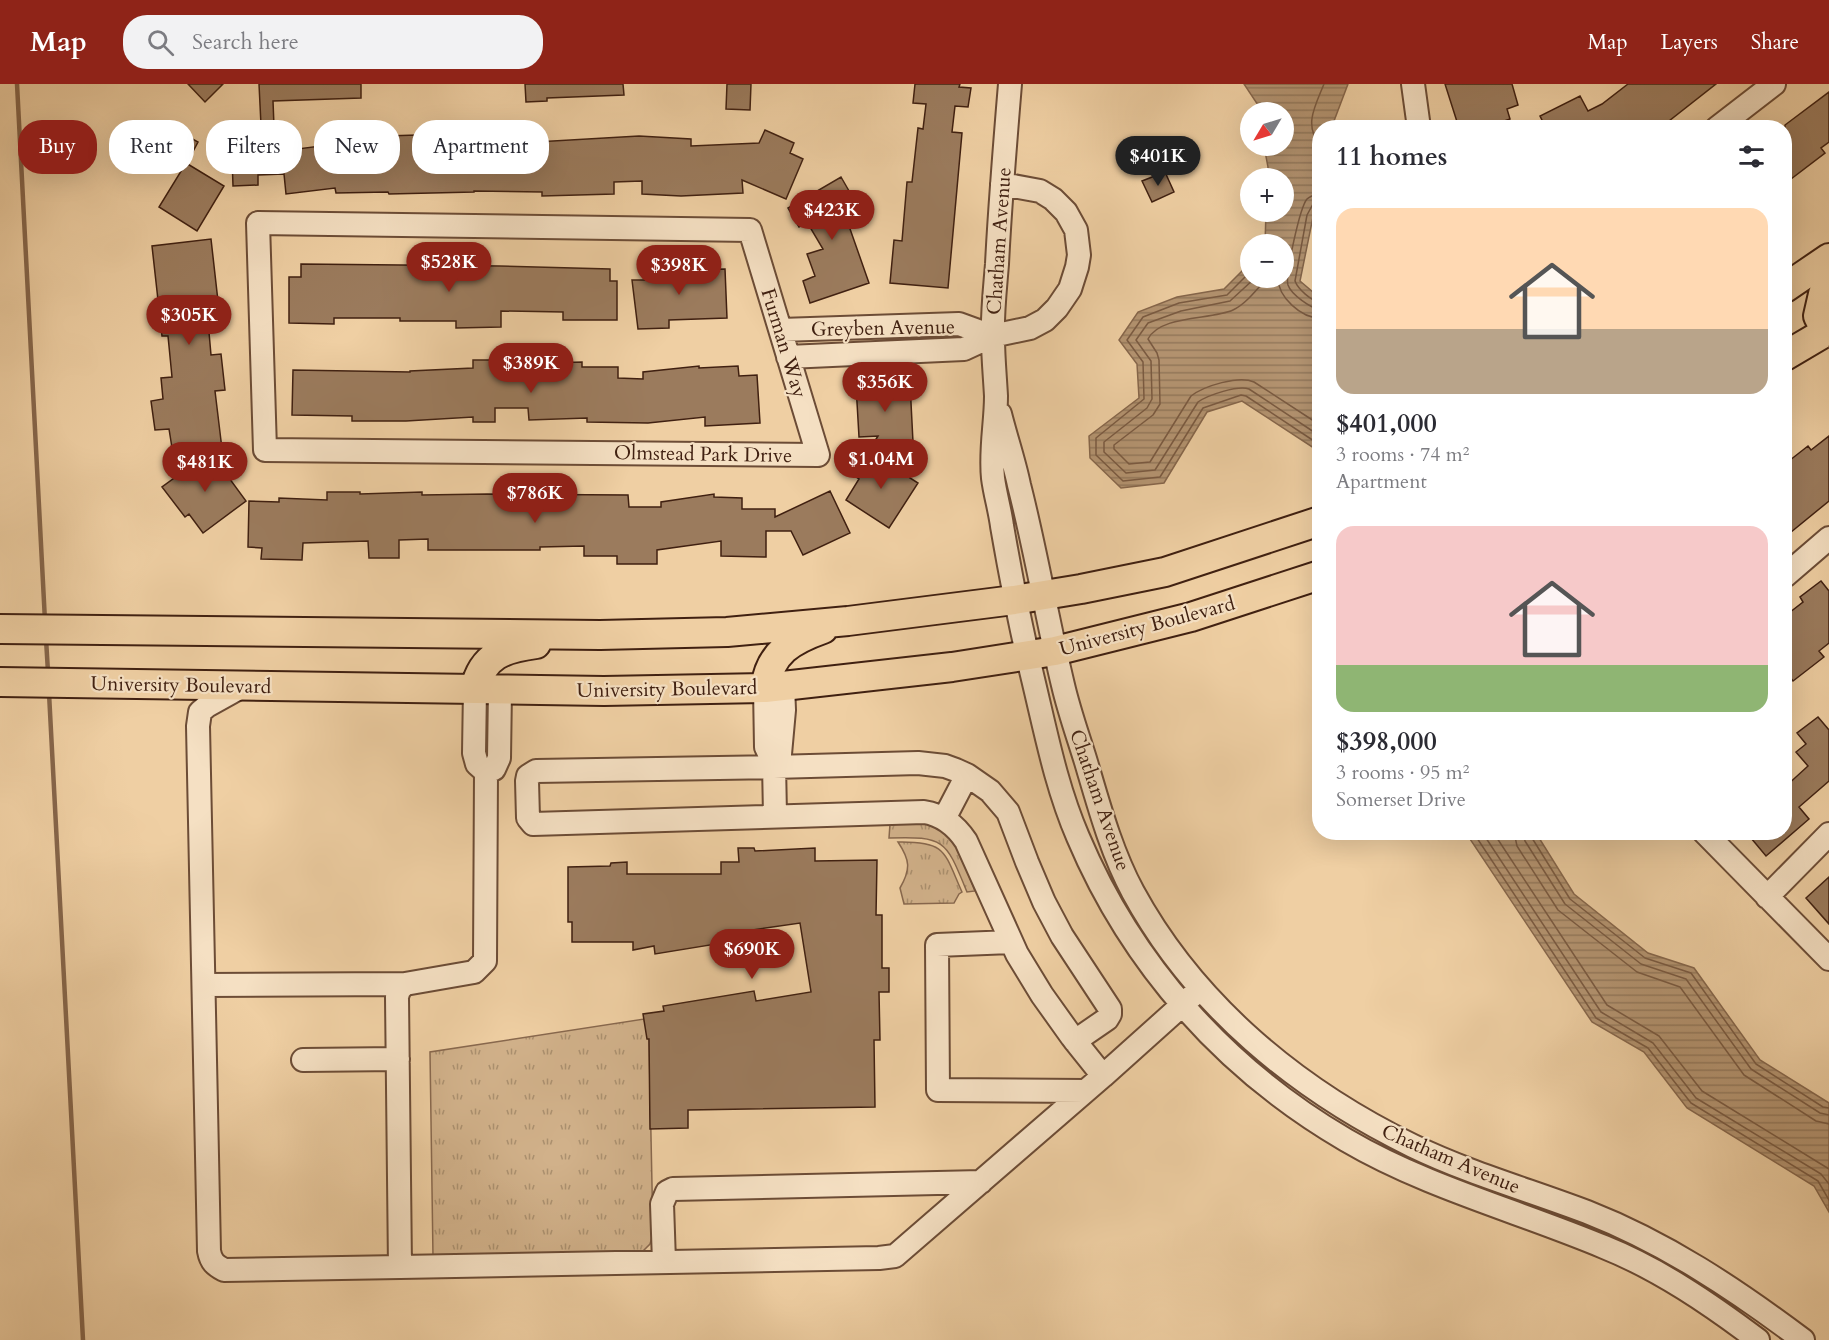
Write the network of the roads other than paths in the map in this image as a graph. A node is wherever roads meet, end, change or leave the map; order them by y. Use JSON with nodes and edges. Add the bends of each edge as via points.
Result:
{"nodes":[{"id":1,"x":1010,"y":84,"type":"edge"},
{"id":2,"x":1413,"y":84,"type":"edge"},
{"id":3,"x":1774,"y":84,"type":"edge"},
{"id":4,"x":1418,"y":120,"type":"edge"},
{"id":5,"x":1727,"y":120,"type":"edge"},
{"id":6,"x":1002,"y":184,"type":"junction"},
{"id":7,"x":1829,"y":258,"type":"edge"},
{"id":8,"x":1829,"y":282,"type":"edge"},
{"id":9,"x":1792,"y":283,"type":"edge"},
{"id":10,"x":780,"y":330,"type":"junction"},
{"id":11,"x":1828,"y":332,"type":"edge"},
{"id":12,"x":992,"y":336,"type":"junction"},
{"id":13,"x":1792,"y":352,"type":"edge"},
{"id":14,"x":788,"y":357,"type":"junction"},
{"id":15,"x":996,"y":398,"type":"junction"},
{"id":16,"x":265,"y":450,"type":"joint"},
{"id":17,"x":818,"y":455,"type":"joint"},
{"id":18,"x":1312,"y":523,"type":"edge"},
{"id":19,"x":1829,"y":538,"type":"edge"},
{"id":20,"x":1792,"y":570,"type":"edge"},
{"id":21,"x":1312,"y":578,"type":"edge"},
{"id":22,"x":1044,"y":595,"type":"junction"},
{"id":23,"x":1014,"y":600,"type":"junction"},
{"id":24,"x":848,"y":621,"type":"junction"},
{"id":25,"x":0,"y":629,"type":"edge"},
{"id":26,"x":600,"y":635,"type":"junction"},
{"id":27,"x":1055,"y":651,"type":"junction"},
{"id":28,"x":1027,"y":656,"type":"junction"},
{"id":29,"x":0,"y":682,"type":"edge"},
{"id":30,"x":243,"y":686,"type":"junction"},
{"id":31,"x":774,"y":687,"type":"junction"},
{"id":32,"x":488,"y":690,"type":"junction"},
{"id":33,"x":774,"y":765,"type":"junction"},
{"id":34,"x":967,"y":775,"type":"junction"},
{"id":35,"x":775,"y":815,"type":"junction"},
{"id":36,"x":944,"y":819,"type":"junction"},
{"id":37,"x":1829,"y":834,"type":"edge"},
{"id":38,"x":1712,"y":840,"type":"edge"},
{"id":39,"x":1767,"y":897,"type":"junction"},
{"id":40,"x":1011,"y":942,"type":"junction"},
{"id":41,"x":1829,"y":960,"type":"edge"},
{"id":42,"x":204,"y":984,"type":"junction"},
{"id":43,"x":405,"y":984,"type":"junction"},
{"id":44,"x":1200,"y":989,"type":"junction"},
{"id":45,"x":1182,"y":1006,"type":"junction"},
{"id":46,"x":1075,"y":1041,"type":"junction"},
{"id":47,"x":303,"y":1059,"type":"dead end"},
{"id":48,"x":398,"y":1059,"type":"junction"},
{"id":49,"x":1103,"y":1076,"type":"junction"},
{"id":50,"x":1085,"y":1091,"type":"junction"},
{"id":51,"x":981,"y":1182,"type":"junction"},
{"id":52,"x":663,"y":1262,"type":"junction"},
{"id":53,"x":400,"y":1267,"type":"junction"},
{"id":54,"x":1758,"y":1340,"type":"edge"},
{"id":55,"x":1803,"y":1340,"type":"edge"}],
"edges":[{"from":1,"to":6,"type":"street","name":"Chatham Avenue"},
{"from":2,"to":4,"type":"street"},
{"from":3,"to":5,"type":"street"},
{"from":6,"to":12,"type":"street","name":"Chatham Avenue"},
{"from":6,"to":12,"type":"street","via":[[1033,189],[1053,199],[1076,230],[1079,255],[1070,289],[1046,320],[1030,328]]},
{"from":7,"to":9,"type":"main road"},
{"from":8,"to":11,"type":"main road","via":[[1818,316]]},
{"from":10,"to":12,"type":"street","name":"Greyben Avenue","via":[[959,324]]},
{"from":10,"to":14,"type":"street","name":"Furman Way"},
{"from":10,"to":16,"type":"street","name":"Furman Way","via":[[750,231],[258,223]]},
{"from":11,"to":13,"type":"main road"},
{"from":12,"to":14,"type":"street","name":"Greyben Avenue","via":[[964,349]]},
{"from":12,"to":15,"type":"street","name":"Chatham Avenue"},
{"from":14,"to":17,"type":"street","name":"Furman Way"},
{"from":15,"to":22,"type":"street","name":"Chatham Avenue"},
{"from":15,"to":23,"type":"street","name":"Chatham Avenue","via":[[993,478]]},
{"from":16,"to":17,"type":"street","name":"Olmstead Park Drive"},
{"from":18,"to":22,"type":"main road","via":[[1165,572]]},
{"from":19,"to":20,"type":"street"},
{"from":21,"to":27,"type":"main road","name":"University Boulevard","via":[[1191,617]]},
{"from":22,"to":23,"type":"main road"},
{"from":22,"to":27,"type":"street","name":"Chatham Avenue"},
{"from":23,"to":24,"type":"main road"},
{"from":23,"to":28,"type":"street","name":"Chatham Avenue"},
{"from":24,"to":26,"type":"main road","via":[[727,632]]},
{"from":24,"to":31,"type":"main road","via":[[784,649],[767,674]]},
{"from":25,"to":26,"type":"main road"},
{"from":26,"to":32,"type":"main road","via":[[509,648],[491,659],[477,676]]},
{"from":27,"to":28,"type":"main road","name":"University Boulevard"},
{"from":27,"to":44,"type":"street","name":"Chatham Avenue","via":[[1116,854],[1155,927]]},
{"from":28,"to":31,"type":"main road","name":"University Boulevard"},
{"from":28,"to":45,"type":"street","name":"Chatham Avenue","via":[[1054,771],[1077,836],[1120,920]]},
{"from":29,"to":30,"type":"main road","name":"University Boulevard"},
{"from":30,"to":32,"type":"main road","name":"University Boulevard"},
{"from":30,"to":42,"type":"street","via":[[200,712],[198,726]]},
{"from":31,"to":32,"type":"main road","name":"University Boulevard"},
{"from":31,"to":33,"type":"street","via":[[766,747]]},
{"from":32,"to":43,"type":"street","via":[[474,753],[477,764],[486,772],[485,961],[474,972]]},
{"from":33,"to":34,"type":"street","via":[[918,763],[945,766]]},
{"from":33,"to":35,"type":"street"},
{"from":33,"to":35,"type":"street","via":[[536,771],[527,781],[528,818],[533,824]]},
{"from":34,"to":36,"type":"street"},
{"from":34,"to":46,"type":"street","via":[[990,791],[1008,812],[1048,910],[1110,1009],[1107,1018]]},
{"from":35,"to":36,"type":"street","via":[[924,812]]},
{"from":36,"to":40,"type":"street","via":[[966,841]]},
{"from":37,"to":39,"type":"street"},
{"from":38,"to":39,"type":"street"},
{"from":39,"to":41,"type":"street"},
{"from":40,"to":46,"type":"street"},
{"from":40,"to":50,"type":"street","via":[[937,945],[938,1090]]},
{"from":42,"to":43,"type":"street"},
{"from":42,"to":53,"type":"street","via":[[211,1260],[224,1270]]},
{"from":43,"to":48,"type":"street","via":[[397,997]]},
{"from":44,"to":45,"type":"street"},
{"from":44,"to":55,"type":"street","name":"Chatham Avenue","via":[[1266,1054],[1355,1115],[1416,1148],[1589,1213],[1659,1245],[1724,1283]]},
{"from":45,"to":49,"type":"street"},
{"from":45,"to":54,"type":"street","name":"Chatham Avenue","via":[[1210,1037],[1275,1092],[1347,1141],[1417,1176],[1644,1265]]},
{"from":46,"to":49,"type":"street"},
{"from":47,"to":48,"type":"street"},
{"from":48,"to":53,"type":"street"},
{"from":49,"to":50,"type":"street"},
{"from":50,"to":51,"type":"street"},
{"from":51,"to":52,"type":"street","via":[[895,1256]]},
{"from":51,"to":52,"type":"street","via":[[673,1189],[667,1192],[662,1204]]},
{"from":52,"to":53,"type":"street"}]}
